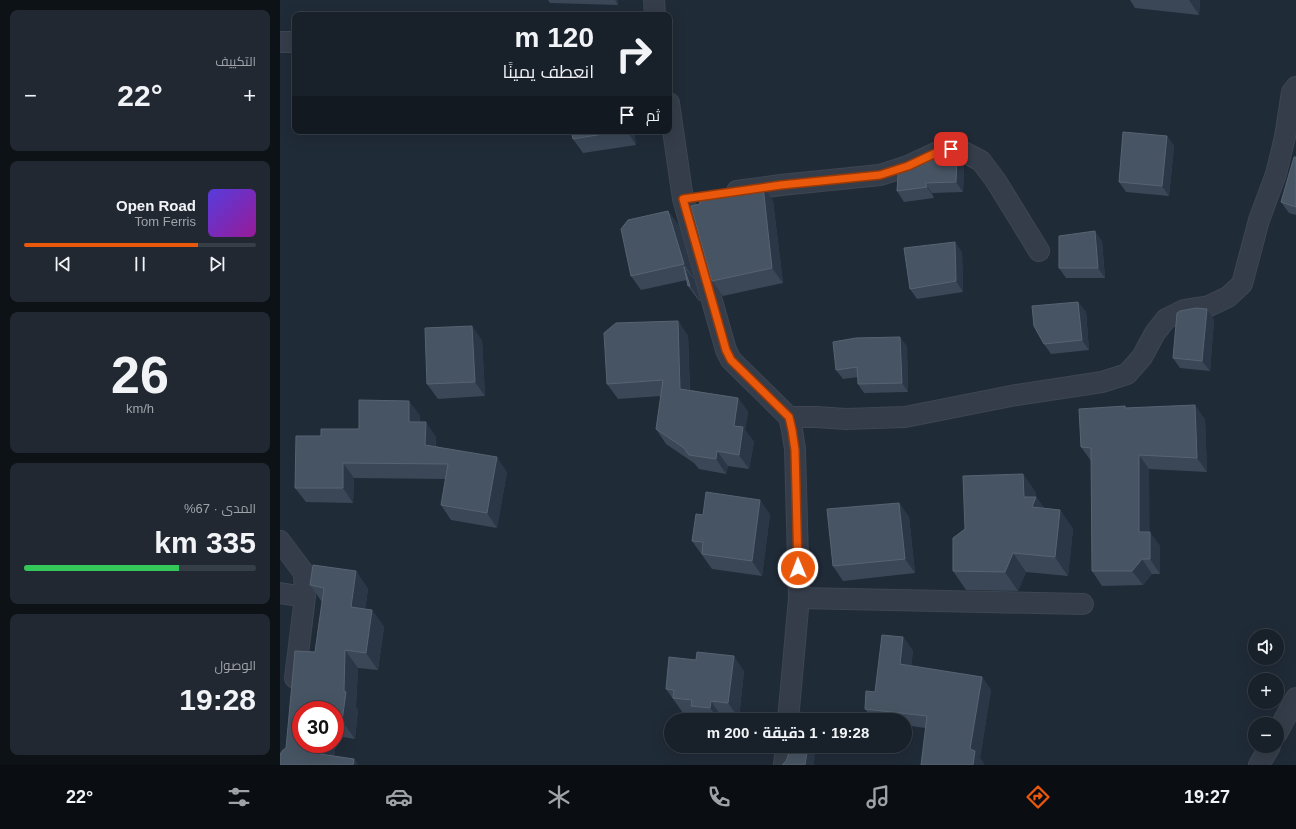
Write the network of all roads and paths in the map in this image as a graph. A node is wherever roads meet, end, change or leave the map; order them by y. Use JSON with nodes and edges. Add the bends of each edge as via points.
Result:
{"nodes":[{"id":1,"x":654,"y":0,"type":"edge"},
{"id":2,"x":655,"y":12,"type":"edge"},
{"id":3,"x":280,"y":42,"type":"edge"},
{"id":4,"x":292,"y":42,"type":"edge"},
{"id":5,"x":1296,"y":87,"type":"edge"},
{"id":6,"x":672,"y":116,"type":"edge"},
{"id":7,"x":721,"y":193,"type":"edge"},
{"id":8,"x":1039,"y":251,"type":"dead end"},
{"id":9,"x":789,"y":417,"type":"junction"},
{"id":10,"x":280,"y":541,"type":"edge"},
{"id":11,"x":280,"y":593,"type":"edge"},
{"id":12,"x":305,"y":597,"type":"junction"},
{"id":13,"x":798,"y":598,"type":"junction"},
{"id":14,"x":1083,"y":604,"type":"dead end"},
{"id":15,"x":292,"y":697,"type":"edge"},
{"id":16,"x":1296,"y":698,"type":"edge"},
{"id":17,"x":789,"y":713,"type":"edge"},
{"id":18,"x":1284,"y":719,"type":"edge"},
{"id":19,"x":785,"y":753,"type":"edge"},
{"id":20,"x":1266,"y":753,"type":"edge"},
{"id":21,"x":784,"y":765,"type":"edge"},
{"id":22,"x":1259,"y":765,"type":"edge"}],
"edges":[{"from":1,"to":2,"type":"street"},
{"from":3,"to":4,"type":"street"},
{"from":5,"to":9,"type":"street","via":[[1292,92],[1276,174],[1259,220],[1242,284],[1228,297],[1209,306],[1184,310],[1166,319],[1142,357],[1127,374],[1102,382],[1016,395],[905,417]]},
{"from":6,"to":9,"type":"street","via":[[726,350],[731,360]]},
{"from":7,"to":8,"type":"street","via":[[880,175],[908,166],[940,151],[962,151],[981,161]]},
{"from":9,"to":13,"type":"street","via":[[795,450]]},
{"from":10,"to":12,"type":"street","via":[[304,573]]},
{"from":11,"to":12,"type":"street"},
{"from":12,"to":15,"type":"street"},
{"from":13,"to":14,"type":"street"},
{"from":13,"to":17,"type":"street"},
{"from":16,"to":18,"type":"street"},
{"from":19,"to":21,"type":"street"},
{"from":20,"to":22,"type":"street"}]}
